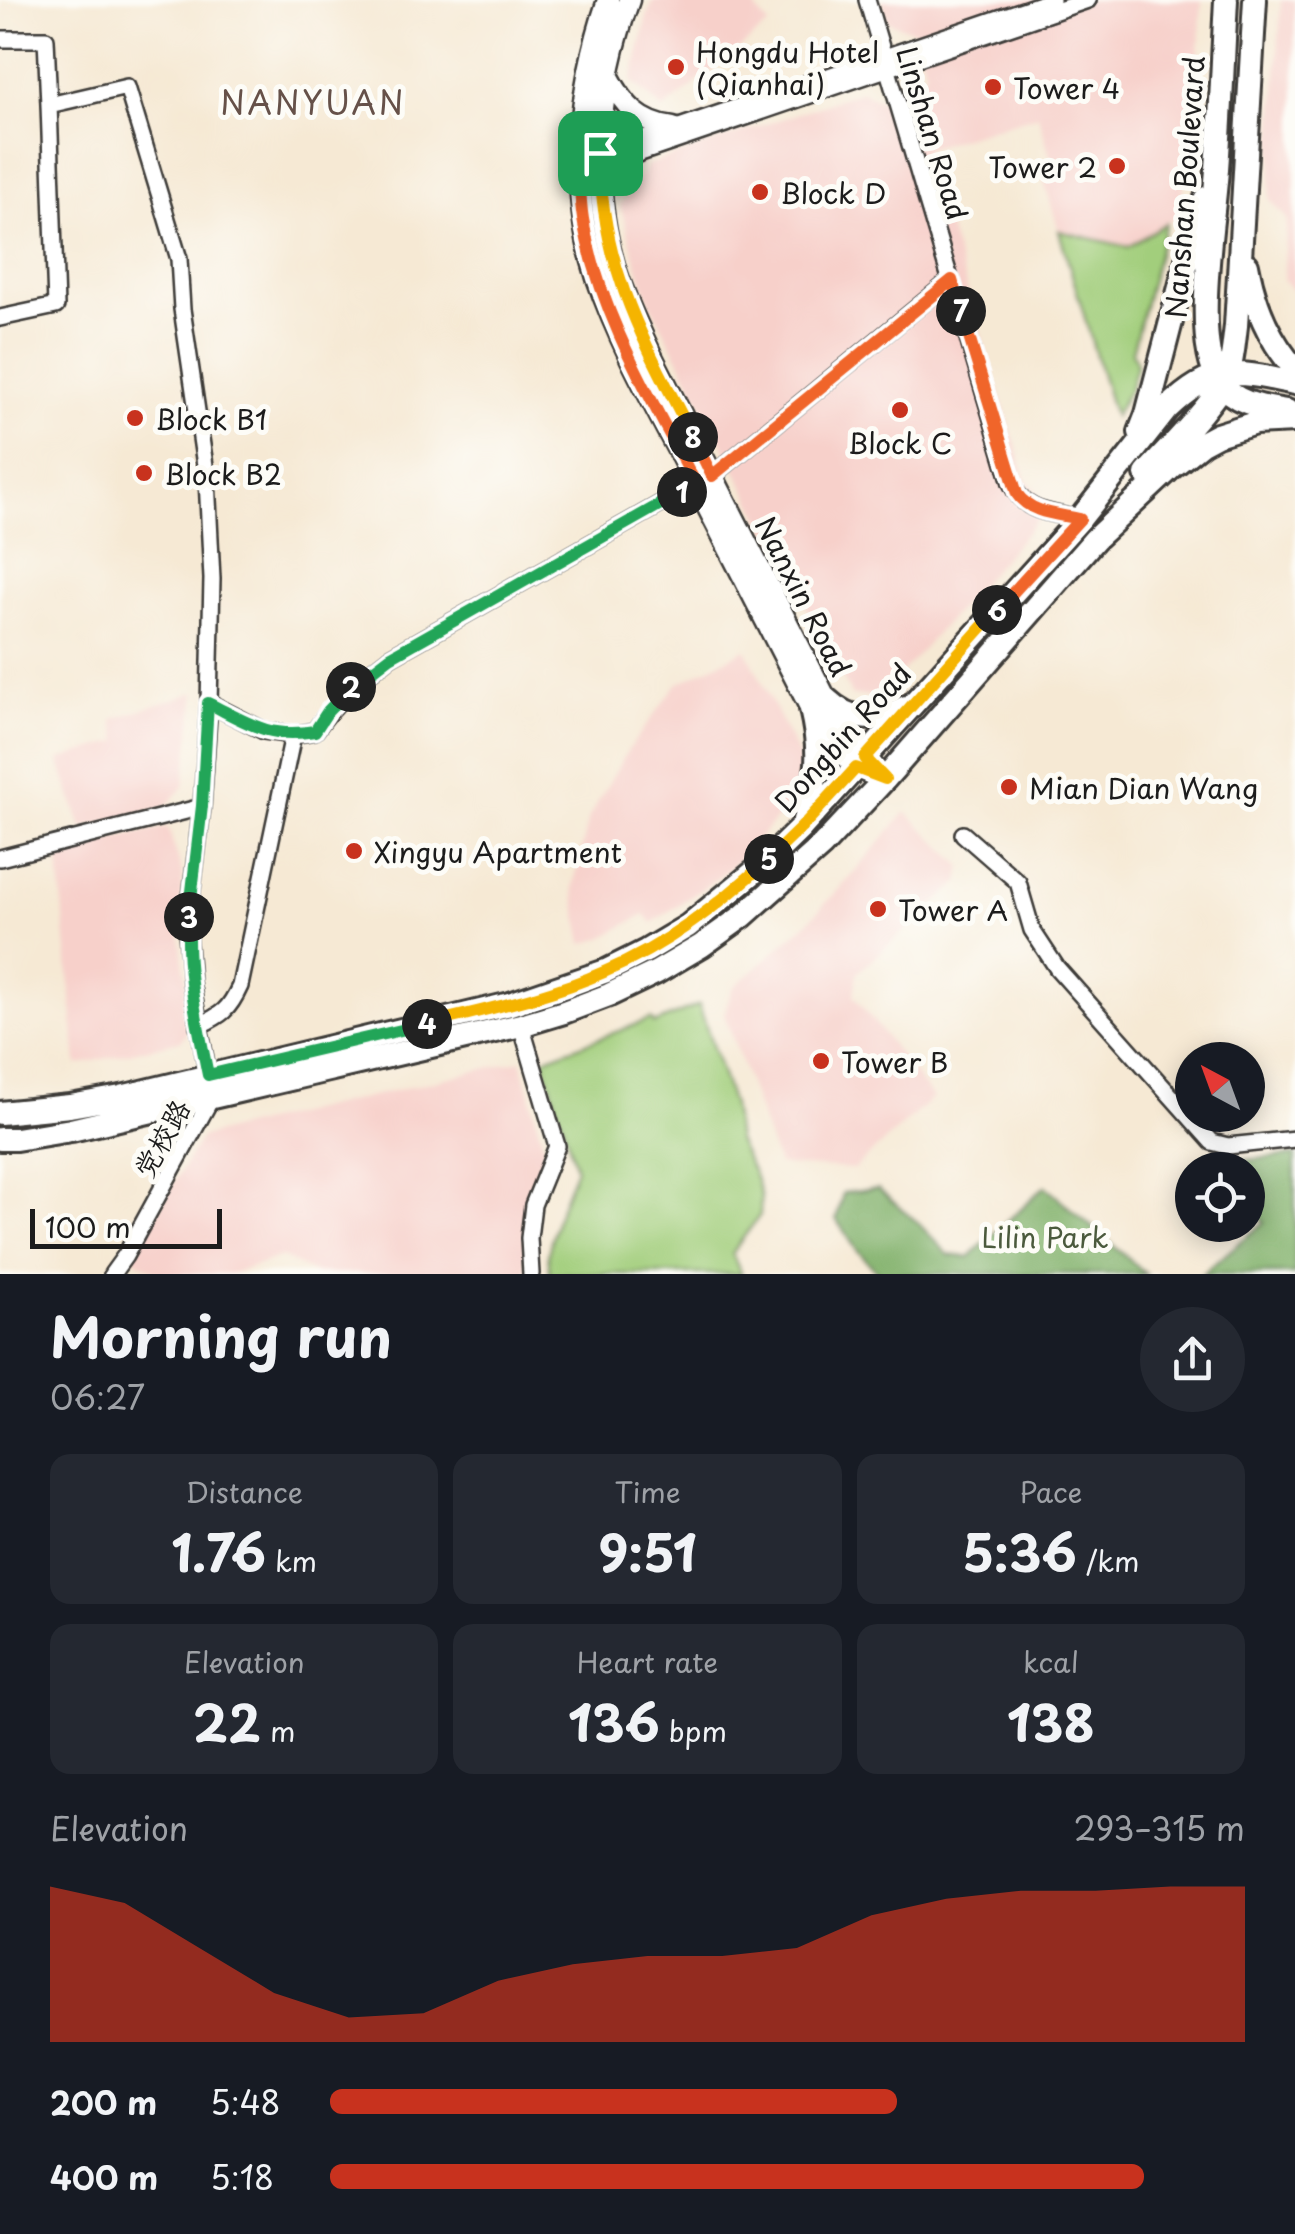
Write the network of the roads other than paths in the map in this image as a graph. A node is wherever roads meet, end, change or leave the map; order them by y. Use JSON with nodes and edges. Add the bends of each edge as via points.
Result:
{"nodes":[{"id":1,"x":608,"y":0,"type":"edge"},
{"id":2,"x":629,"y":0,"type":"edge"},
{"id":3,"x":867,"y":0,"type":"edge"},
{"id":4,"x":1052,"y":0,"type":"edge"},
{"id":5,"x":1088,"y":0,"type":"edge"},
{"id":6,"x":1255,"y":0,"type":"edge"},
{"id":7,"x":1220,"y":6,"type":"edge"},
{"id":8,"x":0,"y":39,"type":"edge"},
{"id":9,"x":886,"y":62,"type":"junction"},
{"id":10,"x":609,"y":77,"type":"junction"},
{"id":11,"x":49,"y":104,"type":"junction"},
{"id":12,"x":673,"y":128,"type":"junction"},
{"id":13,"x":593,"y":161,"type":"junction"},
{"id":14,"x":1218,"y":167,"type":"junction"},
{"id":15,"x":1242,"y":216,"type":"junction"},
{"id":16,"x":952,"y":280,"type":"junction"},
{"id":17,"x":0,"y":318,"type":"edge"},
{"id":18,"x":1295,"y":369,"type":"edge"},
{"id":19,"x":1221,"y":379,"type":"junction"},
{"id":20,"x":1295,"y":383,"type":"edge"},
{"id":21,"x":1295,"y":413,"type":"edge"},
{"id":22,"x":1295,"y":421,"type":"edge"},
{"id":23,"x":1118,"y":472,"type":"junction"},
{"id":24,"x":704,"y":480,"type":"junction"},
{"id":25,"x":1080,"y":519,"type":"junction"},
{"id":26,"x":1094,"y":539,"type":"junction"},
{"id":27,"x":208,"y":703,"type":"junction"},
{"id":28,"x":818,"y":704,"type":"junction"},
{"id":29,"x":914,"y":704,"type":"junction"},
{"id":30,"x":293,"y":735,"type":"junction"},
{"id":31,"x":861,"y":762,"type":"junction"},
{"id":32,"x":885,"y":779,"type":"junction"},
{"id":33,"x":202,"y":806,"type":"junction"},
{"id":34,"x":801,"y":828,"type":"junction"},
{"id":35,"x":963,"y":834,"type":"dead end"},
{"id":36,"x":0,"y":858,"type":"edge"},
{"id":37,"x":521,"y":1024,"type":"junction"},
{"id":38,"x":198,"y":1026,"type":"junction"},
{"id":39,"x":210,"y":1086,"type":"junction"},
{"id":40,"x":0,"y":1105,"type":"edge"},
{"id":41,"x":28,"y":1111,"type":"junction"},
{"id":42,"x":0,"y":1114,"type":"edge"},
{"id":43,"x":5,"y":1140,"type":"edge"},
{"id":44,"x":1295,"y":1140,"type":"edge"},
{"id":45,"x":112,"y":1274,"type":"edge"},
{"id":46,"x":531,"y":1274,"type":"edge"}],
"edges":[{"from":1,"to":13,"type":"main road","name":"Nanxin Road","via":[[586,88]]},
{"from":2,"to":10,"type":"main road","name":"Nanxin Road"},
{"from":3,"to":9,"type":"street","name":"Linshan Road"},
{"from":4,"to":9,"type":"street"},
{"from":5,"to":9,"type":"street"},
{"from":6,"to":15,"type":"main road"},
{"from":7,"to":14,"type":"main road","name":"Nanshan Boulevard"},
{"from":8,"to":11,"type":"street","via":[[46,39]]},
{"from":9,"to":12,"type":"street"},
{"from":9,"to":13,"type":"street"},
{"from":9,"to":16,"type":"street","name":"Linshan Road"},
{"from":10,"to":12,"type":"main road","via":[[636,116]]},
{"from":10,"to":13,"type":"main road","name":"Nanxin Road"},
{"from":11,"to":17,"type":"street","via":[[56,306]]},
{"from":11,"to":27,"type":"street","via":[[127,87],[178,259],[207,478]]},
{"from":12,"to":13,"type":"street"},
{"from":13,"to":24,"type":"main road","name":"Nanxin Road","via":[[582,216],[604,298],[632,360]]},
{"from":14,"to":19,"type":"main road","name":"Nanshan Boulevard","via":[[1205,318],[1207,349]]},
{"from":14,"to":23,"type":"main road","via":[[1194,233],[1148,414]]},
{"from":15,"to":18,"type":"main road","via":[[1258,310]]},
{"from":15,"to":19,"type":"main road","via":[[1236,326]]},
{"from":16,"to":24,"type":"street"},
{"from":16,"to":25,"type":"street","name":"Linshan Road","via":[[1017,494],[1035,509]]},
{"from":19,"to":20,"type":"main road","via":[[1243,372]]},
{"from":19,"to":21,"type":"main road","via":[[1235,397]]},
{"from":19,"to":23,"type":"main road","name":"Dongbin Road","via":[[1191,389],[1167,409]]},
{"from":19,"to":26,"type":"main road"},
{"from":22,"to":26,"type":"main road","name":"Dongbin Road","via":[[1255,423],[1217,435]]},
{"from":23,"to":25,"type":"main road","name":"Dongbin Road"},
{"from":24,"to":28,"type":"main road","name":"Nanxin Road"},
{"from":24,"to":30,"type":"street","via":[[390,657],[351,687],[315,731]]},
{"from":25,"to":29,"type":"main road","name":"Dongbin Road"},
{"from":26,"to":32,"type":"main road","name":"Dongbin Road"},
{"from":27,"to":30,"type":"street","via":[[264,731]]},
{"from":27,"to":33,"type":"street"},
{"from":28,"to":29,"type":"main road","via":[[867,719]]},
{"from":28,"to":31,"type":"main road","name":"Nanxin Road"},
{"from":28,"to":34,"type":"main road","via":[[818,767]]},
{"from":29,"to":31,"type":"main road","name":"Dongbin Road"},
{"from":30,"to":38,"type":"street","via":[[240,986],[231,1006]]},
{"from":31,"to":32,"type":"main road","name":"Nanxin Road"},
{"from":31,"to":34,"type":"main road","name":"Dongbin Road"},
{"from":32,"to":37,"type":"main road","name":"Dongbin Road","via":[[799,868],[700,946],[609,995]]},
{"from":33,"to":36,"type":"street"},
{"from":33,"to":38,"type":"street","via":[[187,931]]},
{"from":34,"to":39,"type":"main road","name":"Dongbin Road","via":[[688,926],[606,972]]},
{"from":35,"to":44,"type":"street","via":[[1018,882],[1032,930],[1057,968],[1212,1142]]},
{"from":37,"to":39,"type":"main road","name":"Dongbin Road"},
{"from":37,"to":46,"type":"street","via":[[556,1146],[534,1205]]},
{"from":38,"to":39,"type":"street"},
{"from":39,"to":41,"type":"main road","name":"Dongbin Road"},
{"from":39,"to":43,"type":"main road","name":"Dongbin Road","via":[[72,1130]]},
{"from":39,"to":45,"type":"street","name":"党校路"},
{"from":40,"to":41,"type":"main road"},
{"from":41,"to":42,"type":"main road","name":"Dongbin Road"}]}
